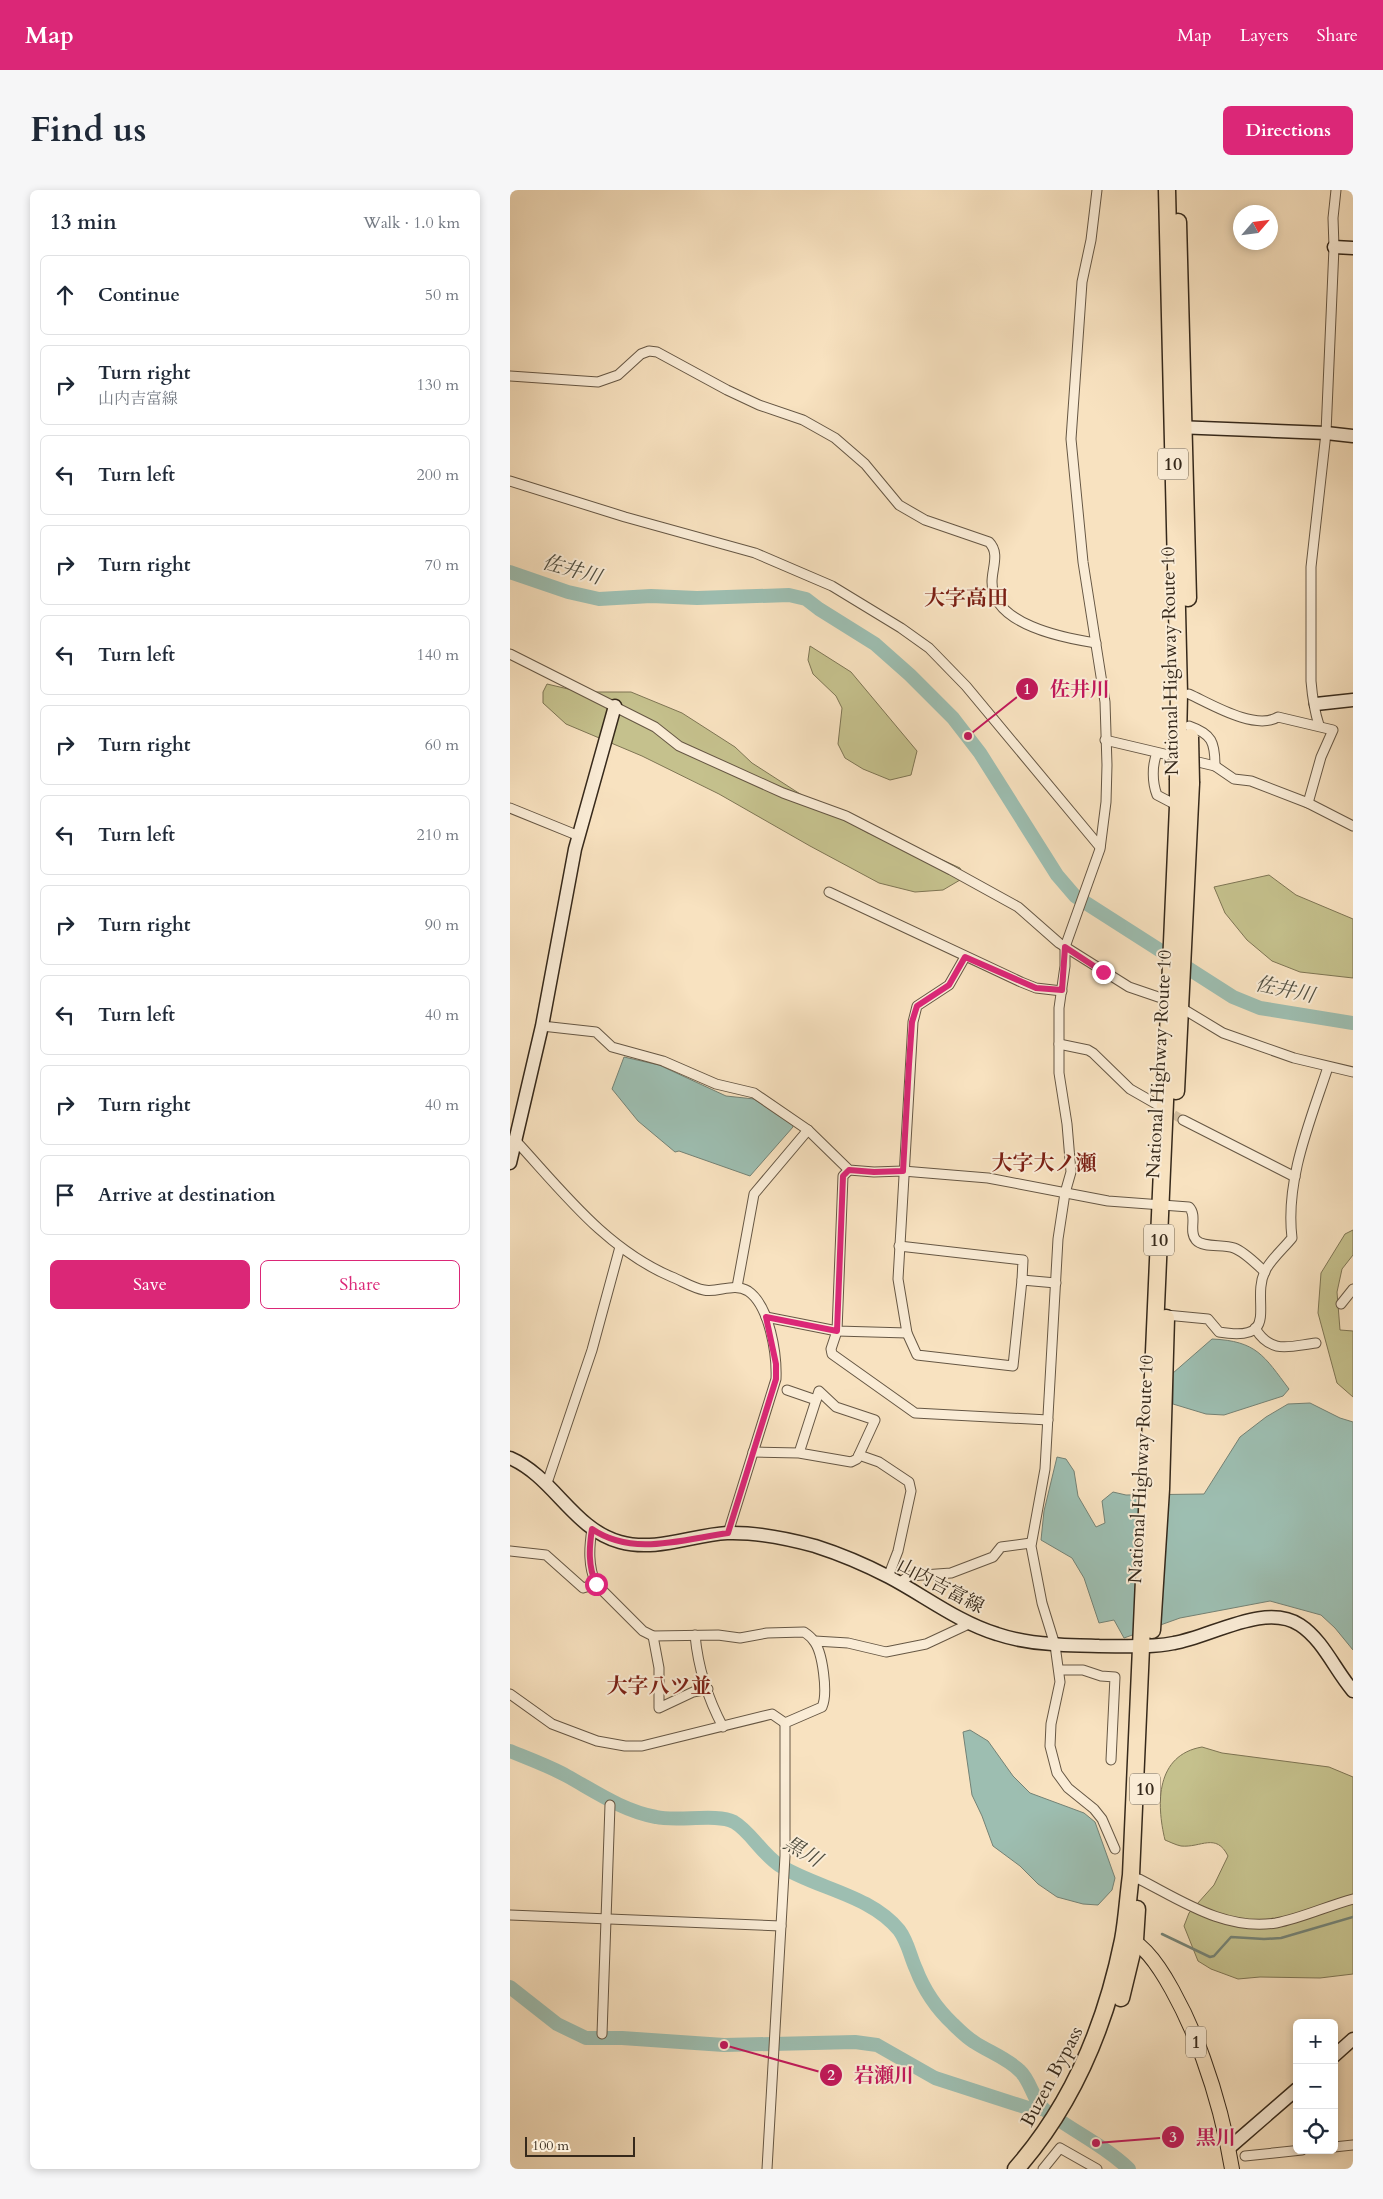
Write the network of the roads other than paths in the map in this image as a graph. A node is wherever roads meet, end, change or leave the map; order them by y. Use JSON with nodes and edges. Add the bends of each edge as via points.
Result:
{"nodes":[{"id":1,"x":1096,"y":190,"type":"edge"},
{"id":2,"x":1167,"y":190,"type":"edge"},
{"id":3,"x":1178,"y":190,"type":"edge"},
{"id":4,"x":1336,"y":190,"type":"edge"},
{"id":5,"x":1334,"y":247,"type":"junction"},
{"id":6,"x":1353,"y":248,"type":"edge"},
{"id":7,"x":510,"y":376,"type":"edge"},
{"id":8,"x":1178,"y":428,"type":"junction"},
{"id":9,"x":1326,"y":433,"type":"junction"},
{"id":10,"x":1353,"y":436,"type":"edge"},
{"id":11,"x":510,"y":481,"type":"edge"},
{"id":12,"x":1096,"y":643,"type":"junction"},
{"id":13,"x":510,"y":654,"type":"edge"},
{"id":14,"x":1189,"y":694,"type":"junction"},
{"id":15,"x":1353,"y":700,"type":"edge"},
{"id":16,"x":1316,"y":704,"type":"junction"},
{"id":17,"x":615,"y":706,"type":"junction"},
{"id":18,"x":1319,"y":725,"type":"junction"},
{"id":19,"x":1186,"y":734,"type":"junction"},
{"id":20,"x":1106,"y":740,"type":"junction"},
{"id":21,"x":1157,"y":752,"type":"junction"},
{"id":22,"x":1215,"y":766,"type":"junction"},
{"id":23,"x":1184,"y":781,"type":"junction"},
{"id":24,"x":1308,"y":803,"type":"junction"},
{"id":25,"x":1178,"y":806,"type":"junction"},
{"id":26,"x":510,"y":808,"type":"edge"},
{"id":27,"x":1353,"y":826,"type":"edge"},
{"id":28,"x":579,"y":836,"type":"junction"},
{"id":29,"x":1098,"y":852,"type":"junction"},
{"id":30,"x":829,"y":892,"type":"dead end"},
{"id":31,"x":1179,"y":917,"type":"junction"},
{"id":32,"x":1067,"y":943,"type":"junction"},
{"id":33,"x":965,"y":957,"type":"junction"},
{"id":34,"x":1062,"y":990,"type":"junction"},
{"id":35,"x":1176,"y":998,"type":"junction"},
{"id":36,"x":542,"y":1026,"type":"junction"},
{"id":37,"x":1060,"y":1044,"type":"junction"},
{"id":38,"x":1328,"y":1068,"type":"junction"},
{"id":39,"x":1353,"y":1072,"type":"edge"},
{"id":40,"x":1158,"y":1105,"type":"tunnel mouth"},
{"id":41,"x":1183,"y":1120,"type":"tunnel mouth"},
{"id":42,"x":808,"y":1130,"type":"junction"},
{"id":43,"x":515,"y":1131,"type":"edge"},
{"id":44,"x":510,"y":1163,"type":"edge"},
{"id":45,"x":849,"y":1170,"type":"junction"},
{"id":46,"x":903,"y":1171,"type":"junction"},
{"id":47,"x":1295,"y":1177,"type":"junction"},
{"id":48,"x":1065,"y":1193,"type":"junction"},
{"id":49,"x":1165,"y":1205,"type":"junction"},
{"id":50,"x":899,"y":1246,"type":"junction"},
{"id":51,"x":620,"y":1247,"type":"junction"},
{"id":52,"x":1265,"y":1272,"type":"junction"},
{"id":53,"x":1022,"y":1280,"type":"junction"},
{"id":54,"x":1056,"y":1283,"type":"junction"},
{"id":55,"x":737,"y":1287,"type":"junction"},
{"id":56,"x":1353,"y":1289,"type":"edge"},
{"id":57,"x":1341,"y":1304,"type":"dead end"},
{"id":58,"x":1166,"y":1315,"type":"junction"},
{"id":59,"x":766,"y":1317,"type":"junction"},
{"id":60,"x":1255,"y":1328,"type":"junction"},
{"id":61,"x":837,"y":1331,"type":"junction"},
{"id":62,"x":907,"y":1333,"type":"junction"},
{"id":63,"x":1316,"y":1342,"type":"dead end"},
{"id":64,"x":787,"y":1390,"type":"dead end"},
{"id":65,"x":816,"y":1400,"type":"junction"},
{"id":66,"x":1048,"y":1420,"type":"junction"},
{"id":67,"x":753,"y":1452,"type":"junction"},
{"id":68,"x":798,"y":1453,"type":"junction"},
{"id":69,"x":859,"y":1455,"type":"junction"},
{"id":70,"x":510,"y":1458,"type":"edge"},
{"id":71,"x":547,"y":1483,"type":"junction"},
{"id":72,"x":1154,"y":1489,"type":"junction"},
{"id":73,"x":592,"y":1529,"type":"junction"},
{"id":74,"x":728,"y":1533,"type":"junction"},
{"id":75,"x":1031,"y":1543,"type":"junction"},
{"id":76,"x":510,"y":1551,"type":"edge"},
{"id":77,"x":894,"y":1580,"type":"junction"},
{"id":78,"x":596,"y":1584,"type":"junction"},
{"id":79,"x":971,"y":1623,"type":"junction"},
{"id":80,"x":652,"y":1636,"type":"junction"},
{"id":81,"x":695,"y":1636,"type":"junction"},
{"id":82,"x":815,"y":1641,"type":"junction"},
{"id":83,"x":1146,"y":1642,"type":"junction"},
{"id":84,"x":1055,"y":1645,"type":"junction"},
{"id":85,"x":1058,"y":1670,"type":"junction"},
{"id":86,"x":708,"y":1689,"type":"junction"},
{"id":87,"x":1353,"y":1690,"type":"edge"},
{"id":88,"x":510,"y":1694,"type":"edge"},
{"id":89,"x":785,"y":1723,"type":"junction"},
{"id":90,"x":723,"y":1727,"type":"junction"},
{"id":91,"x":1111,"y":1760,"type":"dead end"},
{"id":92,"x":610,"y":1805,"type":"dead end"},
{"id":93,"x":1115,"y":1849,"type":"dead end"},
{"id":94,"x":1139,"y":1879,"type":"junction"},
{"id":95,"x":1353,"y":1899,"type":"edge"},
{"id":96,"x":510,"y":1915,"type":"edge"},
{"id":97,"x":607,"y":1920,"type":"junction"},
{"id":98,"x":781,"y":1926,"type":"junction"},
{"id":99,"x":1129,"y":1939,"type":"junction"},
{"id":100,"x":602,"y":2034,"type":"dead end"},
{"id":101,"x":1353,"y":2040,"type":"edge"},
{"id":102,"x":1338,"y":2053,"type":"edge"},
{"id":103,"x":1293,"y":2092,"type":"edge"},
{"id":104,"x":1070,"y":2101,"type":"junction"},
{"id":105,"x":1353,"y":2145,"type":"edge"},
{"id":106,"x":1338,"y":2147,"type":"edge"},
{"id":107,"x":1228,"y":2148,"type":"junction"},
{"id":108,"x":1293,"y":2151,"type":"edge"},
{"id":109,"x":1245,"y":2156,"type":"dead end"},
{"id":110,"x":768,"y":2169,"type":"edge"},
{"id":111,"x":1016,"y":2169,"type":"edge"},
{"id":112,"x":1030,"y":2169,"type":"edge"},
{"id":113,"x":1043,"y":2169,"type":"edge"},
{"id":114,"x":1097,"y":2169,"type":"edge"},
{"id":115,"x":1232,"y":2169,"type":"edge"}],
"edges":[{"from":1,"to":12,"type":"street","via":[[1092,240],[1082,282],[1071,439],[1083,562]]},
{"from":2,"to":8,"type":"highway","name":"National Highway Route 10","number":"10"},
{"from":3,"to":8,"type":"highway","name":"National Highway Route 10","number":"10"},
{"from":4,"to":5,"type":"street"},
{"from":5,"to":6,"type":"main road"},
{"from":5,"to":9,"type":"street"},
{"from":7,"to":12,"type":"street","via":[[598,382],[618,375],[641,354],[656,352],[727,390],[803,420],[835,438],[865,464],[900,505],[925,520],[990,542],[995,552],[993,594],[998,605],[1008,614],[1044,630]]},
{"from":8,"to":9,"type":"main road"},
{"from":8,"to":14,"type":"highway","name":"National Highway Route 10","number":"10"},
{"from":8,"to":19,"type":"highway","name":"National Highway Route 10","number":"10","via":[[1179,694]]},
{"from":9,"to":10,"type":"main road"},
{"from":9,"to":16,"type":"street","via":[[1311,567],[1311,681]]},
{"from":11,"to":29,"type":"street","via":[[625,517],[755,552],[832,586],[901,628],[928,648],[966,686]]},
{"from":12,"to":20,"type":"street","via":[[1105,702]]},
{"from":13,"to":17,"type":"street"},
{"from":14,"to":18,"type":"street","via":[[1241,717],[1273,720],[1278,717]]},
{"from":14,"to":19,"type":"highway","name":"National Highway Route 10","number":"10"},
{"from":15,"to":16,"type":"main road"},
{"from":16,"to":18,"type":"street"},
{"from":17,"to":28,"type":"main road"},
{"from":17,"to":32,"type":"street","via":[[655,727],[679,746],[783,793],[846,816],[934,861],[1018,907]]},
{"from":18,"to":24,"type":"street","via":[[1334,730],[1323,752]]},
{"from":19,"to":22,"type":"street","via":[[1202,731],[1210,737]]},
{"from":19,"to":23,"type":"highway","name":"National Highway Route 10","number":"10","bridge":true},
{"from":20,"to":21,"type":"street"},
{"from":20,"to":29,"type":"street","via":[[1106,802]]},
{"from":21,"to":22,"type":"street"},
{"from":21,"to":25,"type":"street","via":[[1153,762],[1157,795]]},
{"from":22,"to":24,"type":"street","via":[[1234,779],[1252,781]]},
{"from":23,"to":25,"type":"highway","name":"National Highway Route 10","number":"10"},
{"from":23,"to":31,"type":"highway","name":"National Highway Route 10","number":"10","via":[[1189,807]]},
{"from":24,"to":27,"type":"street"},
{"from":25,"to":31,"type":"highway","name":"National Highway Route 10","number":"10"},
{"from":26,"to":28,"type":"street"},
{"from":28,"to":36,"type":"main road"},
{"from":29,"to":32,"type":"street"},
{"from":30,"to":33,"type":"street"},
{"from":31,"to":35,"type":"highway","name":"National Highway Route 10","number":"10"},
{"from":32,"to":34,"type":"street"},
{"from":32,"to":35,"type":"street","via":[[1129,987]]},
{"from":33,"to":34,"type":"street","via":[[1036,988]]},
{"from":33,"to":46,"type":"street","via":[[949,985],[917,1006],[914,1013]]},
{"from":34,"to":37,"type":"street","via":[[1058,1027]]},
{"from":35,"to":38,"type":"street","via":[[1223,1033]]},
{"from":35,"to":49,"type":"highway","name":"National Highway Route 10","number":"10"},
{"from":36,"to":42,"type":"street","via":[[596,1032],[612,1047],[663,1061],[716,1084],[754,1094]]},
{"from":36,"to":43,"type":"main road"},
{"from":37,"to":40,"type":"street","via":[[1093,1053],[1130,1089]]},
{"from":37,"to":48,"type":"street","via":[[1059,1073],[1071,1172]]},
{"from":38,"to":39,"type":"street"},
{"from":38,"to":47,"type":"street"},
{"from":41,"to":47,"type":"street"},
{"from":42,"to":45,"type":"street"},
{"from":42,"to":55,"type":"street","via":[[754,1194]]},
{"from":43,"to":44,"type":"main road"},
{"from":43,"to":51,"type":"street","via":[[587,1218]]},
{"from":45,"to":46,"type":"street"},
{"from":45,"to":61,"type":"street","via":[[843,1176]]},
{"from":46,"to":48,"type":"street","via":[[988,1178]]},
{"from":46,"to":50,"type":"street"},
{"from":47,"to":52,"type":"street","via":[[1290,1222],[1292,1238]]},
{"from":48,"to":49,"type":"street","via":[[1108,1201]]},
{"from":48,"to":54,"type":"street"},
{"from":49,"to":52,"type":"street","via":[[1191,1208],[1196,1241],[1236,1249]]},
{"from":49,"to":58,"type":"highway","name":"National Highway Route 10","number":"10"},
{"from":49,"to":72,"type":"highway","name":"National Highway Route 10","number":"10"},
{"from":50,"to":53,"type":"street","via":[[1023,1260]]},
{"from":50,"to":62,"type":"street","via":[[898,1285]]},
{"from":51,"to":55,"type":"street","via":[[643,1264],[704,1290]]},
{"from":51,"to":71,"type":"street","via":[[592,1350]]},
{"from":52,"to":60,"type":"street","via":[[1262,1319]]},
{"from":53,"to":54,"type":"street"},
{"from":53,"to":62,"type":"street","via":[[1013,1366],[917,1355]]},
{"from":54,"to":66,"type":"street"},
{"from":55,"to":59,"type":"street","via":[[748,1291]]},
{"from":56,"to":57,"type":"street"},
{"from":58,"to":60,"type":"street","via":[[1208,1318],[1219,1332],[1238,1335]]},
{"from":58,"to":72,"type":"highway","name":"National Highway Route 10","number":"10"},
{"from":59,"to":61,"type":"street"},
{"from":59,"to":67,"type":"street","via":[[776,1379]]},
{"from":60,"to":63,"type":"street","via":[[1262,1340],[1279,1348]]},
{"from":61,"to":62,"type":"street"},
{"from":61,"to":66,"type":"street","via":[[832,1354],[915,1413]]},
{"from":64,"to":65,"type":"street"},
{"from":65,"to":68,"type":"street"},
{"from":65,"to":69,"type":"street","via":[[819,1392],[836,1408],[875,1420]]},
{"from":66,"to":75,"type":"street","via":[[1044,1469]]},
{"from":67,"to":68,"type":"street"},
{"from":67,"to":74,"type":"street"},
{"from":68,"to":69,"type":"street","via":[[852,1462]]},
{"from":69,"to":77,"type":"street","via":[[879,1462],[909,1482],[911,1491]]},
{"from":70,"to":71,"type":"main road","name":"山内吉富線"},
{"from":71,"to":73,"type":"main road","name":"山内吉富線"},
{"from":72,"to":83,"type":"highway","name":"National Highway Route 10","number":"10"},
{"from":73,"to":74,"type":"main road","name":"山内吉富線","via":[[620,1542],[642,1545]]},
{"from":73,"to":78,"type":"street","via":[[590,1559]]},
{"from":74,"to":77,"type":"main road","name":"山内吉富線","via":[[815,1546]]},
{"from":75,"to":77,"type":"street","via":[[1001,1547],[993,1557],[951,1573]]},
{"from":75,"to":84,"type":"street","via":[[1042,1603]]},
{"from":76,"to":78,"type":"street","via":[[546,1555],[582,1588]]},
{"from":77,"to":79,"type":"main road","name":"山内吉富線"},
{"from":78,"to":80,"type":"street"},
{"from":79,"to":82,"type":"street","via":[[926,1644],[886,1652],[848,1643]]},
{"from":79,"to":84,"type":"main road","name":"山内吉富線","via":[[995,1634]]},
{"from":80,"to":81,"type":"street"},
{"from":80,"to":86,"type":"street","via":[[659,1668],[659,1708],[693,1692]]},
{"from":81,"to":82,"type":"street","via":[[740,1638],[804,1632]]},
{"from":81,"to":86,"type":"street","via":[[697,1656]]},
{"from":82,"to":89,"type":"street","via":[[822,1665],[825,1700],[822,1706]]},
{"from":83,"to":84,"type":"main road","name":"山内吉富線"},
{"from":83,"to":87,"type":"main road","name":"山内吉富線","via":[[1188,1640],[1253,1619],[1273,1617],[1298,1623],[1312,1634]]},
{"from":83,"to":94,"type":"highway","name":"National Highway Route 10","number":"10"},
{"from":83,"to":99,"type":"highway","name":"National Highway Route 10","number":"10"},
{"from":84,"to":85,"type":"street"},
{"from":85,"to":91,"type":"street","via":[[1083,1670],[1115,1677]]},
{"from":85,"to":93,"type":"street","via":[[1060,1682],[1050,1746],[1057,1773],[1068,1788],[1102,1819]]},
{"from":86,"to":90,"type":"street"},
{"from":88,"to":90,"type":"street","via":[[552,1724],[608,1744],[642,1746]]},
{"from":89,"to":90,"type":"street","via":[[772,1714]]},
{"from":89,"to":98,"type":"street","via":[[785,1856]]},
{"from":92,"to":97,"type":"street"},
{"from":94,"to":95,"type":"street","via":[[1199,1911],[1238,1922],[1275,1923]]},
{"from":94,"to":99,"type":"highway","name":"National Highway Route 10","number":"10"},
{"from":96,"to":97,"type":"street"},
{"from":97,"to":98,"type":"street"},
{"from":97,"to":100,"type":"street"},
{"from":98,"to":110,"type":"street"},
{"from":99,"to":104,"type":"highway","name":"Buzen Bypass","number":"10","via":[[1122,1994],[1110,2030],[1094,2068]]},
{"from":99,"to":107,"type":"main road","number":"1","via":[[1152,1958],[1183,2010],[1203,2057]]},
{"from":101,"to":102,"type":"main road"},
{"from":103,"to":107,"type":"main road"},
{"from":104,"to":111,"type":"highway","name":"Buzen Bypass","number":"10"},
{"from":104,"to":112,"type":"highway","name":"Buzen Bypass","number":"10","via":[[1057,2133]]},
{"from":105,"to":106,"type":"street"},
{"from":107,"to":115,"type":"main road","number":"1"},
{"from":108,"to":109,"type":"street"},
{"from":113,"to":114,"type":"street","via":[[1060,2148]]}]}
